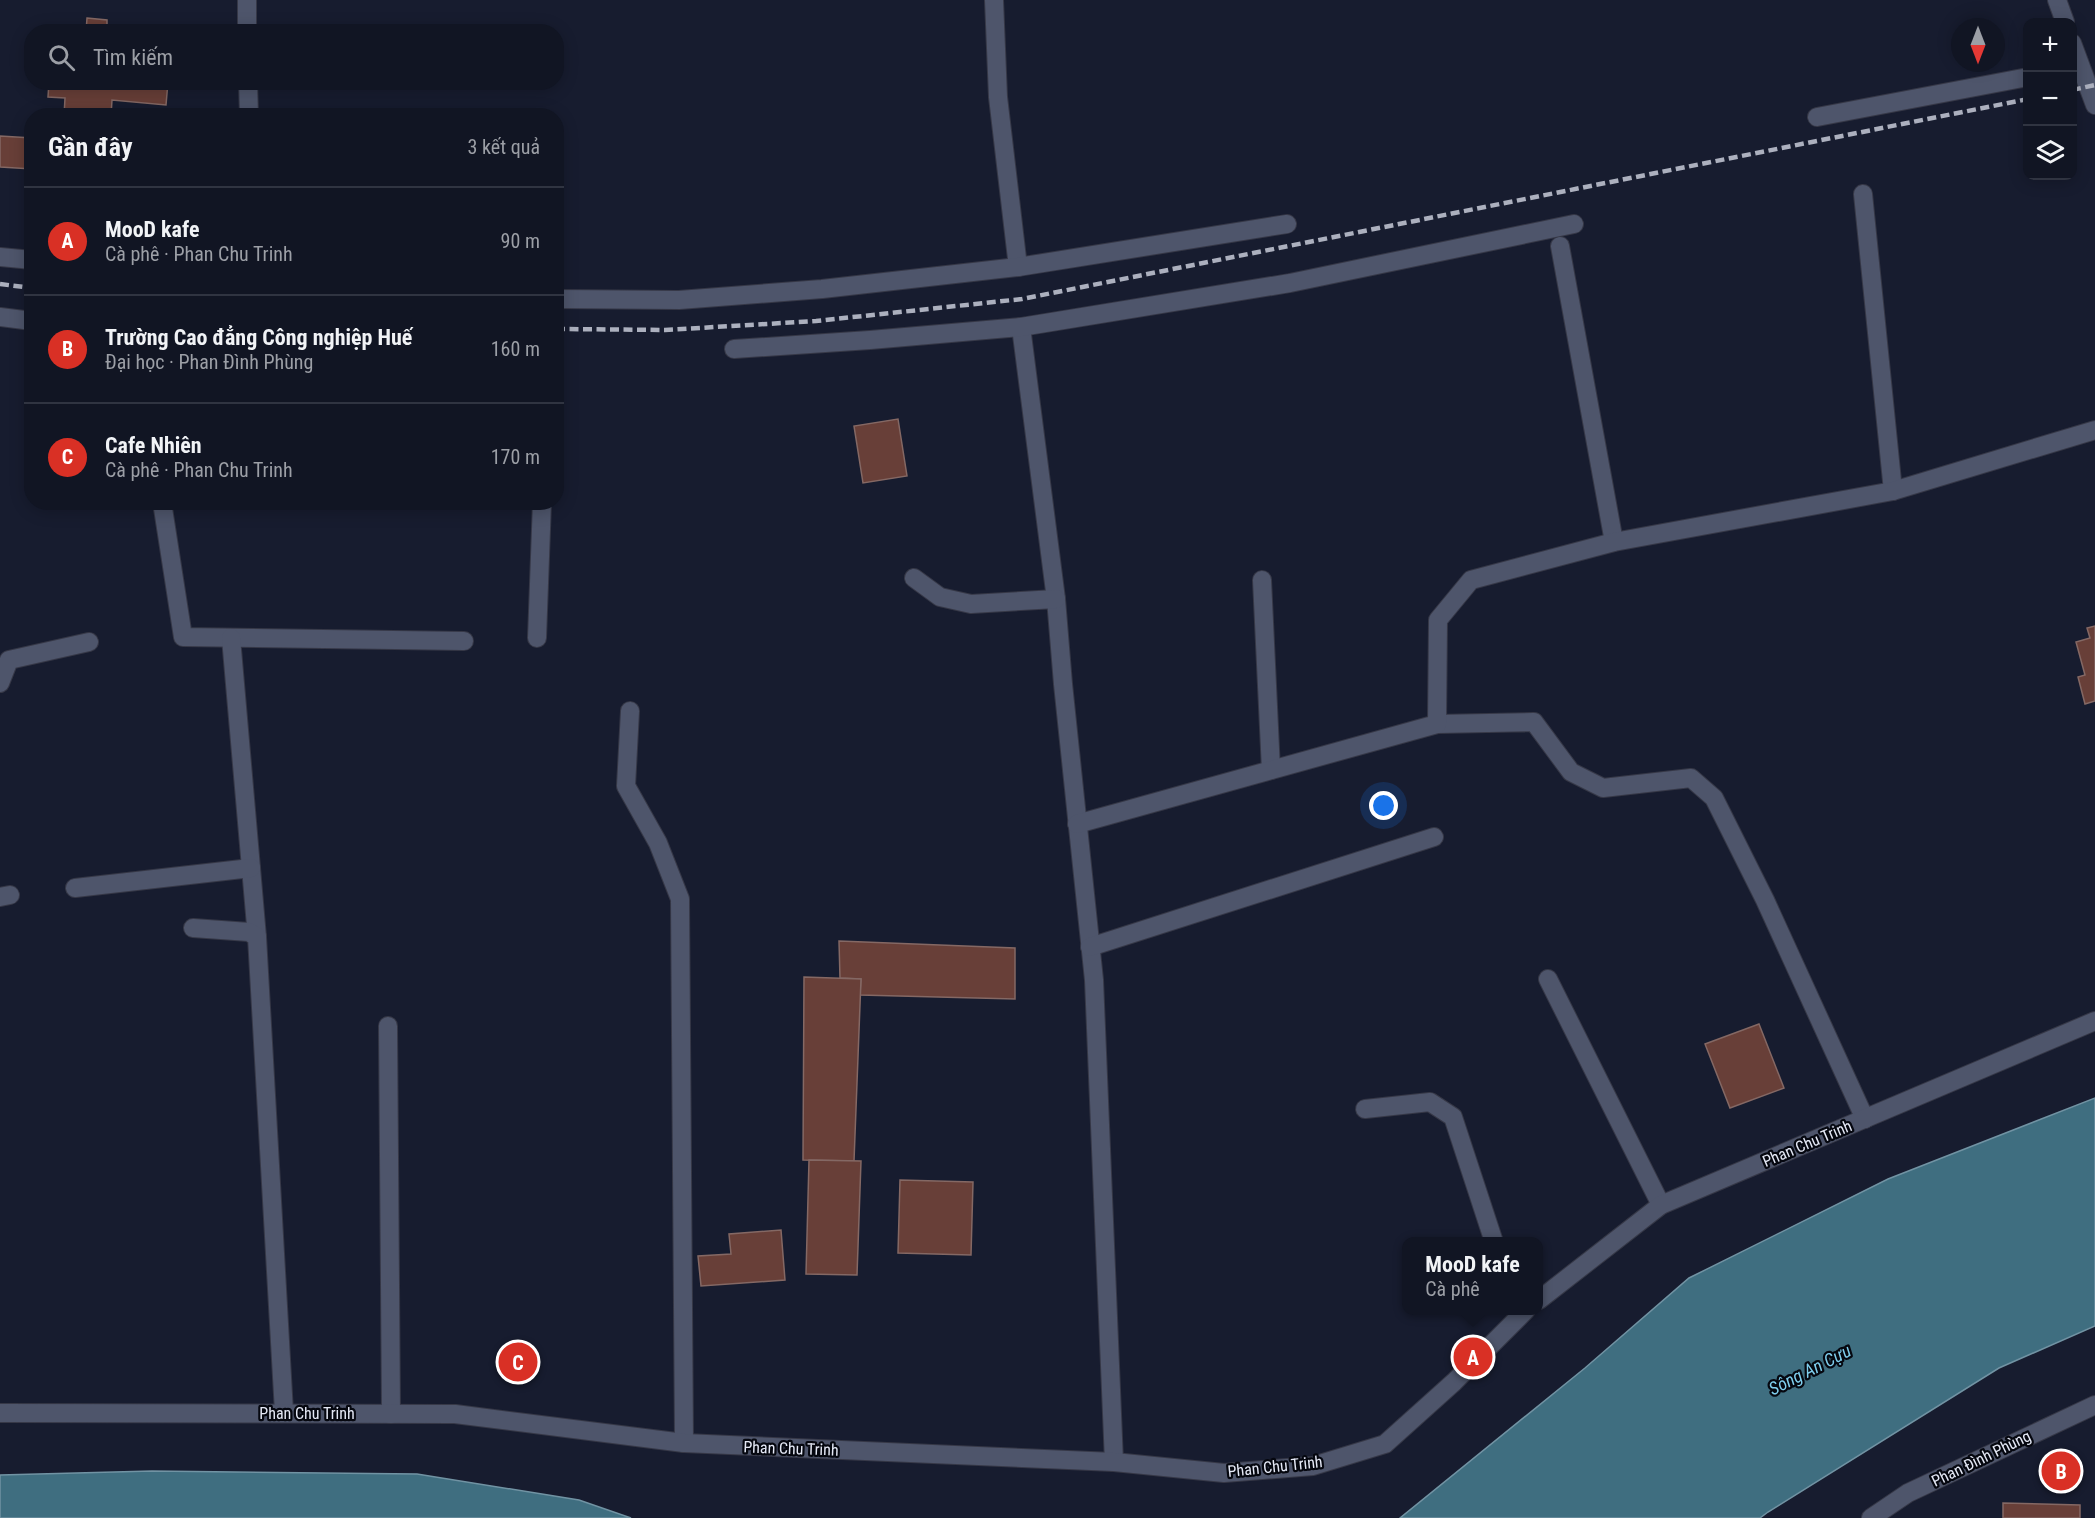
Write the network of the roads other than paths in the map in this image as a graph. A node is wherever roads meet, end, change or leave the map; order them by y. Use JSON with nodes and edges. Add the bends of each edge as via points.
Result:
{"nodes":[{"id":1,"x":247,"y":0,"type":"edge"},
{"id":2,"x":994,"y":0,"type":"edge"},
{"id":3,"x":2057,"y":0,"type":"edge"},
{"id":4,"x":2064,"y":18,"type":"edge"},
{"id":5,"x":247,"y":24,"type":"edge"},
{"id":6,"x":2077,"y":67,"type":"edge"},
{"id":7,"x":2023,"y":77,"type":"edge"},
{"id":8,"x":248,"y":90,"type":"edge"},
{"id":9,"x":2095,"y":105,"type":"edge"},
{"id":10,"x":249,"y":108,"type":"edge"},
{"id":11,"x":1816,"y":117,"type":"dead end"},
{"id":12,"x":1863,"y":194,"type":"dead end"},
{"id":13,"x":1287,"y":224,"type":"dead end"},
{"id":14,"x":1574,"y":224,"type":"dead end"},
{"id":15,"x":1560,"y":246,"type":"dead end"},
{"id":16,"x":0,"y":257,"type":"edge"},
{"id":17,"x":24,"y":259,"type":"edge"},
{"id":18,"x":1018,"y":267,"type":"junction"},
{"id":19,"x":564,"y":299,"type":"edge"},
{"id":20,"x":0,"y":317,"type":"edge"},
{"id":21,"x":24,"y":320,"type":"edge"},
{"id":22,"x":1021,"y":327,"type":"junction"},
{"id":23,"x":734,"y":349,"type":"dead end"},
{"id":24,"x":2095,"y":430,"type":"edge"},
{"id":25,"x":1893,"y":491,"type":"junction"},
{"id":26,"x":163,"y":510,"type":"edge"},
{"id":27,"x":542,"y":510,"type":"edge"},
{"id":28,"x":1614,"y":542,"type":"junction"},
{"id":29,"x":914,"y":578,"type":"dead end"},
{"id":30,"x":1262,"y":580,"type":"dead end"},
{"id":31,"x":1056,"y":599,"type":"junction"},
{"id":32,"x":231,"y":638,"type":"junction"},
{"id":33,"x":537,"y":638,"type":"dead end"},
{"id":34,"x":464,"y":641,"type":"dead end"},
{"id":35,"x":89,"y":642,"type":"dead end"},
{"id":36,"x":0,"y":683,"type":"edge"},
{"id":37,"x":630,"y":711,"type":"dead end"},
{"id":38,"x":1437,"y":724,"type":"junction"},
{"id":39,"x":1271,"y":770,"type":"junction"},
{"id":40,"x":1077,"y":824,"type":"junction"},
{"id":41,"x":1434,"y":837,"type":"dead end"},
{"id":42,"x":251,"y":868,"type":"junction"},
{"id":43,"x":75,"y":888,"type":"dead end"},
{"id":44,"x":193,"y":928,"type":"dead end"},
{"id":45,"x":257,"y":937,"type":"junction"},
{"id":46,"x":1090,"y":947,"type":"junction"},
{"id":47,"x":1548,"y":979,"type":"dead end"},
{"id":48,"x":2095,"y":1021,"type":"edge"},
{"id":49,"x":388,"y":1026,"type":"dead end"},
{"id":50,"x":1365,"y":1109,"type":"dead end"},
{"id":51,"x":1865,"y":1119,"type":"junction"},
{"id":52,"x":1661,"y":1205,"type":"junction"},
{"id":53,"x":1492,"y":1237,"type":"edge"},
{"id":54,"x":1543,"y":1297,"type":"edge"},
{"id":55,"x":1517,"y":1315,"type":"edge"},
{"id":56,"x":2095,"y":1405,"type":"edge"},
{"id":57,"x":284,"y":1412,"type":"junction"},
{"id":58,"x":0,"y":1413,"type":"edge"},
{"id":59,"x":391,"y":1414,"type":"junction"},
{"id":60,"x":684,"y":1443,"type":"junction"},
{"id":61,"x":1114,"y":1462,"type":"junction"},
{"id":62,"x":1871,"y":1518,"type":"edge"}],
"edges":[{"from":1,"to":5,"type":"street"},
{"from":2,"to":18,"type":"street","via":[[998,97]]},
{"from":3,"to":4,"type":"street"},
{"from":6,"to":9,"type":"street"},
{"from":7,"to":11,"type":"street"},
{"from":8,"to":10,"type":"street"},
{"from":12,"to":25,"type":"street"},
{"from":13,"to":18,"type":"street"},
{"from":14,"to":22,"type":"street","via":[[1290,283]]},
{"from":15,"to":28,"type":"street"},
{"from":16,"to":17,"type":"street"},
{"from":18,"to":19,"type":"street","via":[[690,299]]},
{"from":20,"to":21,"type":"street"},
{"from":22,"to":23,"type":"street"},
{"from":22,"to":31,"type":"street"},
{"from":24,"to":25,"type":"street"},
{"from":25,"to":28,"type":"street"},
{"from":26,"to":32,"type":"street","via":[[183,637]]},
{"from":27,"to":33,"type":"street"},
{"from":28,"to":38,"type":"street","via":[[1471,580],[1438,620]]},
{"from":29,"to":31,"type":"street","via":[[940,597],[971,604]]},
{"from":30,"to":39,"type":"street"},
{"from":31,"to":40,"type":"street"},
{"from":32,"to":34,"type":"street"},
{"from":32,"to":42,"type":"street"},
{"from":35,"to":36,"type":"street","via":[[9,660]]},
{"from":37,"to":60,"type":"street","via":[[626,786],[658,843],[680,899]]},
{"from":38,"to":39,"type":"street"},
{"from":38,"to":51,"type":"street","via":[[1534,722],[1570,772],[1603,788],[1691,778],[1714,798]]},
{"from":39,"to":40,"type":"street"},
{"from":40,"to":46,"type":"street"},
{"from":41,"to":46,"type":"street"},
{"from":42,"to":43,"type":"street"},
{"from":42,"to":45,"type":"street"},
{"from":44,"to":45,"type":"street","via":[[249,932]]},
{"from":45,"to":57,"type":"street"},
{"from":46,"to":61,"type":"street"},
{"from":47,"to":52,"type":"street"},
{"from":48,"to":51,"type":"street","name":"Phan Chu Trinh"},
{"from":49,"to":59,"type":"street"},
{"from":50,"to":53,"type":"street","via":[[1430,1102],[1453,1117]]},
{"from":51,"to":52,"type":"street","name":"Phan Chu Trinh"},
{"from":52,"to":54,"type":"street","name":"Phan Chu Trinh"},
{"from":55,"to":61,"type":"street","name":"Phan Chu Trinh","via":[[1454,1382],[1385,1444],[1313,1466],[1224,1473]]},
{"from":56,"to":62,"type":"street","name":"Phan Đình Phùng","via":[[1908,1493]]},
{"from":57,"to":58,"type":"street","name":"Phan Chu Trinh"},
{"from":57,"to":59,"type":"street","name":"Phan Chu Trinh"},
{"from":59,"to":60,"type":"street","name":"Phan Chu Trinh","via":[[455,1414]]},
{"from":60,"to":61,"type":"street","name":"Phan Chu Trinh"}]}
